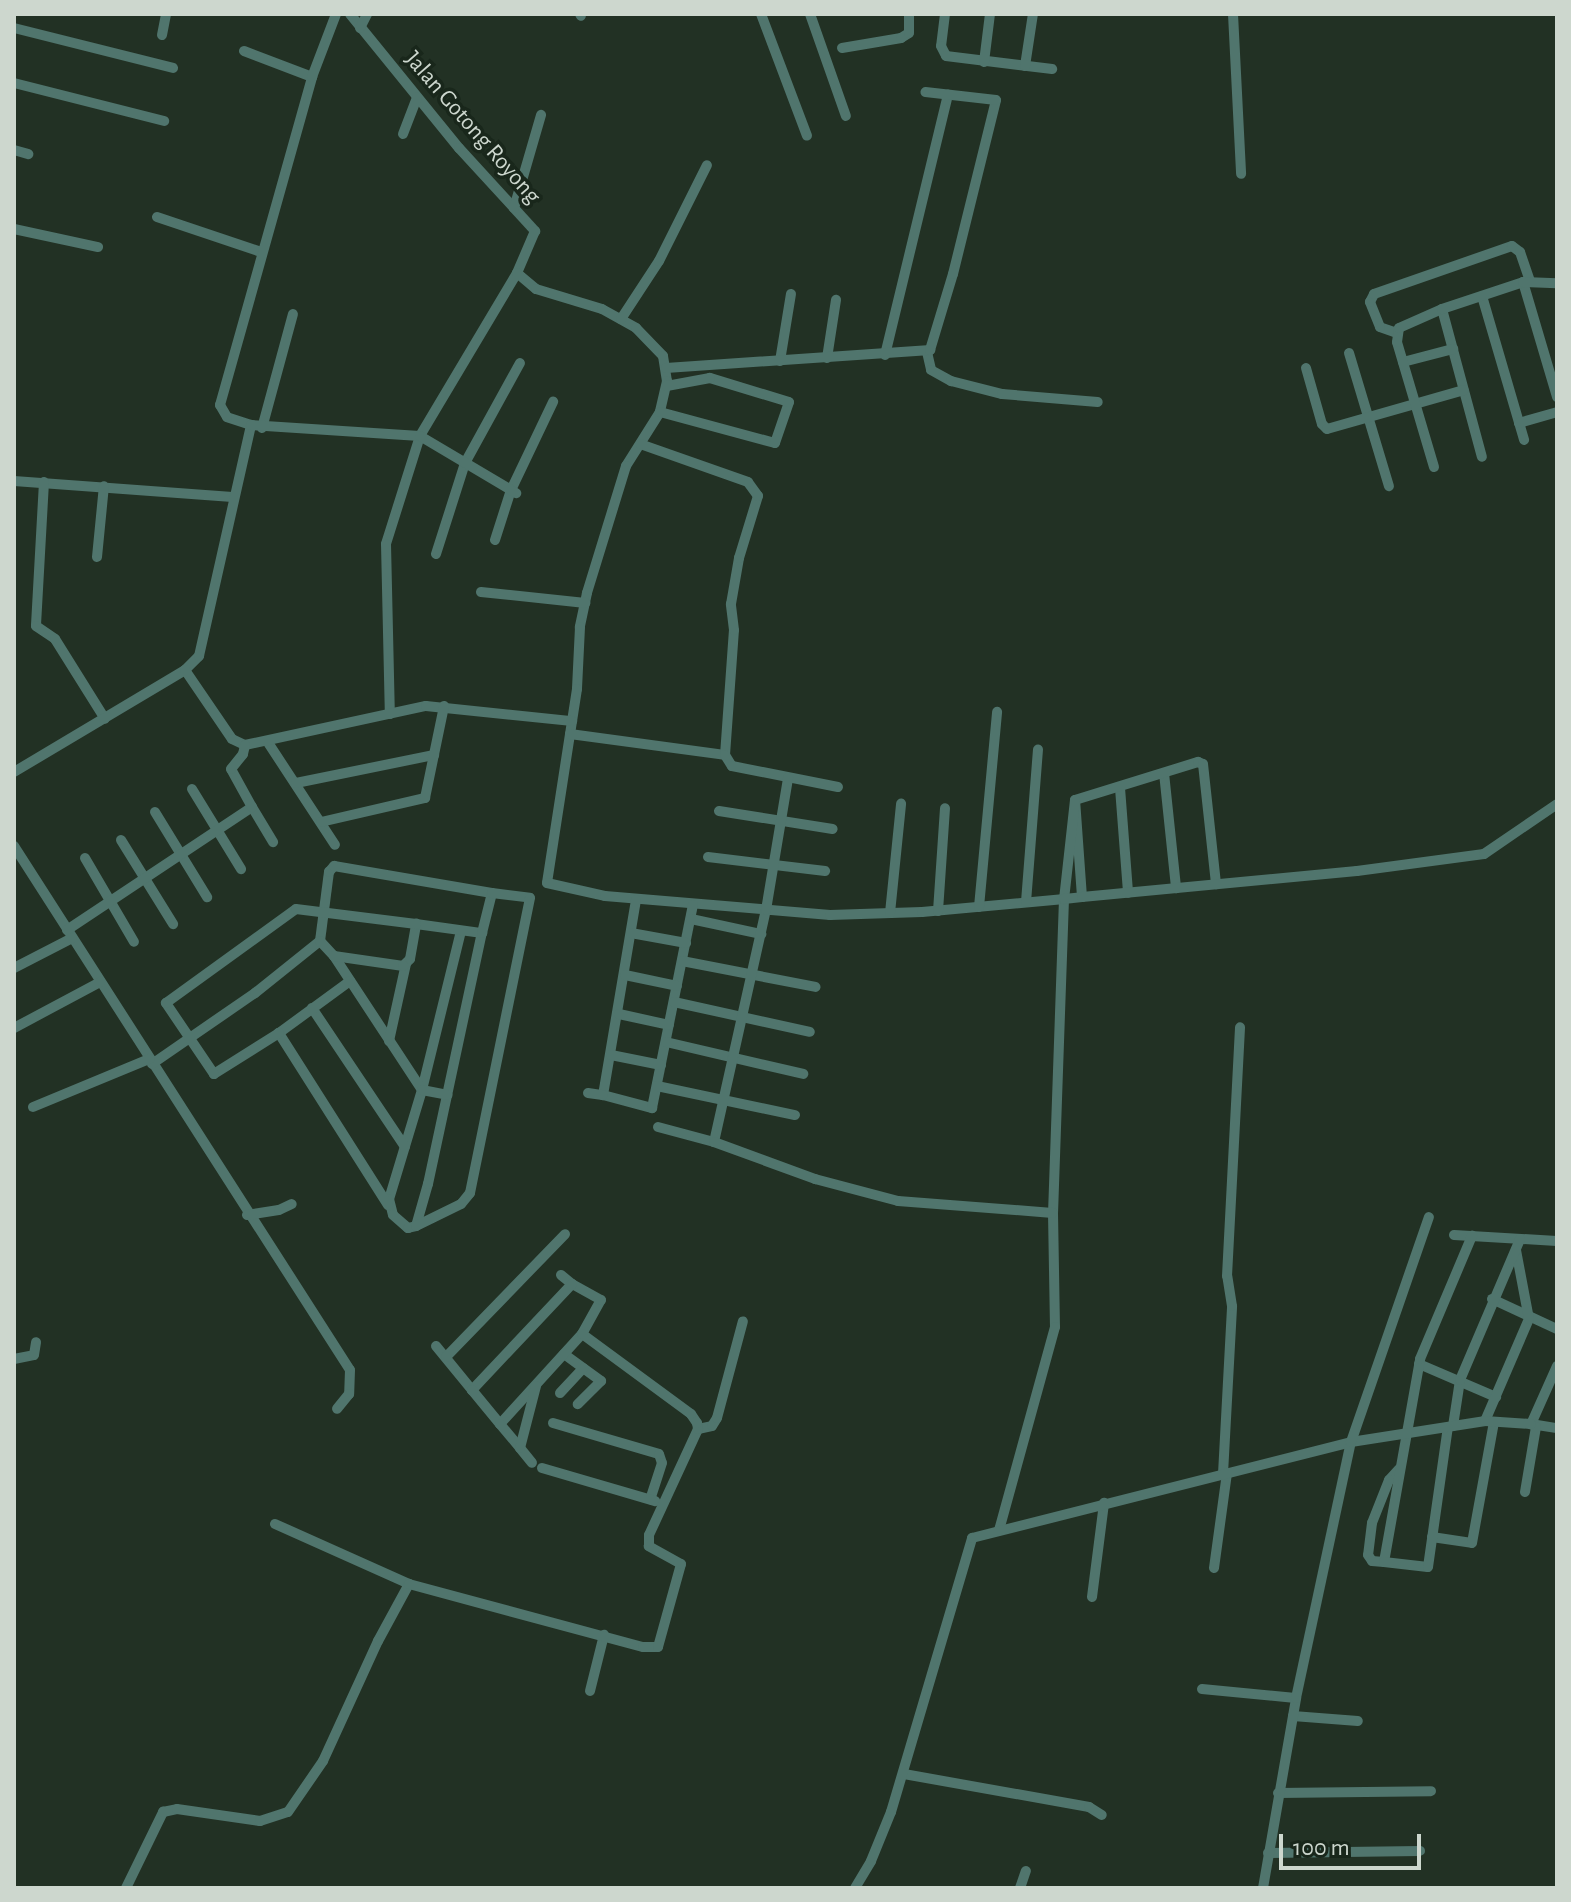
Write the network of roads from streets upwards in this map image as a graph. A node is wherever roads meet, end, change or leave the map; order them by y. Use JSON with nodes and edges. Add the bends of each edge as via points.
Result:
{"nodes":[{"id":1,"x":166,"y":14,"type":"edge"},
{"id":2,"x":336,"y":14,"type":"edge"},
{"id":3,"x":350,"y":14,"type":"edge"},
{"id":4,"x":367,"y":14,"type":"edge"},
{"id":5,"x":761,"y":14,"type":"edge"},
{"id":6,"x":810,"y":14,"type":"edge"},
{"id":7,"x":909,"y":14,"type":"edge"},
{"id":8,"x":945,"y":14,"type":"edge"},
{"id":9,"x":990,"y":14,"type":"edge"},
{"id":10,"x":1033,"y":14,"type":"edge"},
{"id":11,"x":1233,"y":14,"type":"edge"},
{"id":12,"x":14,"y":28,"type":"edge"},
{"id":13,"x":360,"y":28,"type":"junction"},
{"id":14,"x":162,"y":35,"type":"dead end"},
{"id":15,"x":842,"y":48,"type":"dead end"},
{"id":16,"x":244,"y":51,"type":"dead end"},
{"id":17,"x":984,"y":62,"type":"junction"},
{"id":18,"x":1025,"y":66,"type":"junction"},
{"id":19,"x":173,"y":68,"type":"dead end"},
{"id":20,"x":1052,"y":69,"type":"dead end"},
{"id":21,"x":312,"y":77,"type":"junction"},
{"id":22,"x":14,"y":83,"type":"edge"},
{"id":23,"x":925,"y":92,"type":"dead end"},
{"id":24,"x":948,"y":94,"type":"junction"},
{"id":25,"x":417,"y":98,"type":"junction"},
{"id":26,"x":541,"y":115,"type":"dead end"},
{"id":27,"x":846,"y":116,"type":"dead end"},
{"id":28,"x":164,"y":121,"type":"dead end"},
{"id":29,"x":403,"y":134,"type":"dead end"},
{"id":30,"x":807,"y":136,"type":"dead end"},
{"id":31,"x":14,"y":150,"type":"edge"},
{"id":32,"x":28,"y":154,"type":"dead end"},
{"id":33,"x":707,"y":165,"type":"dead end"},
{"id":34,"x":1241,"y":174,"type":"dead end"},
{"id":35,"x":514,"y":208,"type":"junction"},
{"id":36,"x":157,"y":217,"type":"dead end"},
{"id":37,"x":14,"y":229,"type":"edge"},
{"id":38,"x":98,"y":247,"type":"dead end"},
{"id":39,"x":261,"y":252,"type":"junction"},
{"id":40,"x":517,"y":273,"type":"junction"},
{"id":41,"x":1526,"y":282,"type":"junction"},
{"id":42,"x":1557,"y":283,"type":"edge"},
{"id":43,"x":791,"y":294,"type":"dead end"},
{"id":44,"x":1482,"y":296,"type":"junction"},
{"id":45,"x":836,"y":300,"type":"dead end"},
{"id":46,"x":1442,"y":309,"type":"junction"},
{"id":47,"x":293,"y":314,"type":"dead end"},
{"id":48,"x":621,"y":319,"type":"junction"},
{"id":49,"x":1397,"y":333,"type":"junction"},
{"id":50,"x":1453,"y":349,"type":"junction"},
{"id":51,"x":927,"y":352,"type":"junction"},
{"id":52,"x":1349,"y":353,"type":"dead end"},
{"id":53,"x":885,"y":355,"type":"junction"},
{"id":54,"x":827,"y":358,"type":"junction"},
{"id":55,"x":780,"y":361,"type":"junction"},
{"id":56,"x":1403,"y":362,"type":"junction"},
{"id":57,"x":520,"y":363,"type":"dead end"},
{"id":58,"x":666,"y":368,"type":"junction"},
{"id":59,"x":1306,"y":368,"type":"dead end"},
{"id":60,"x":667,"y":386,"type":"junction"},
{"id":61,"x":1464,"y":390,"type":"junction"},
{"id":62,"x":1557,"y":397,"type":"edge"},
{"id":63,"x":553,"y":402,"type":"dead end"},
{"id":64,"x":1098,"y":402,"type":"dead end"},
{"id":65,"x":1416,"y":404,"type":"junction"},
{"id":66,"x":660,"y":412,"type":"junction"},
{"id":67,"x":1557,"y":412,"type":"edge"},
{"id":68,"x":1369,"y":417,"type":"junction"},
{"id":69,"x":1519,"y":423,"type":"junction"},
{"id":70,"x":256,"y":426,"type":"junction"},
{"id":71,"x":420,"y":436,"type":"junction"},
{"id":72,"x":1524,"y":440,"type":"dead end"},
{"id":73,"x":640,"y":444,"type":"junction"},
{"id":74,"x":1482,"y":457,"type":"dead end"},
{"id":75,"x":465,"y":463,"type":"junction"},
{"id":76,"x":1434,"y":467,"type":"dead end"},
{"id":77,"x":14,"y":481,"type":"edge"},
{"id":78,"x":44,"y":482,"type":"junction"},
{"id":79,"x":104,"y":486,"type":"junction"},
{"id":80,"x":1389,"y":486,"type":"dead end"},
{"id":81,"x":514,"y":492,"type":"junction"},
{"id":82,"x":232,"y":497,"type":"junction"},
{"id":83,"x":495,"y":540,"type":"dead end"},
{"id":84,"x":436,"y":554,"type":"dead end"},
{"id":85,"x":97,"y":557,"type":"dead end"},
{"id":86,"x":481,"y":592,"type":"dead end"},
{"id":87,"x":585,"y":603,"type":"junction"},
{"id":88,"x":185,"y":670,"type":"junction"},
{"id":89,"x":444,"y":706,"type":"junction"},
{"id":90,"x":997,"y":712,"type":"dead end"},
{"id":91,"x":390,"y":714,"type":"junction"},
{"id":92,"x":105,"y":719,"type":"junction"},
{"id":93,"x":572,"y":721,"type":"junction"},
{"id":94,"x":570,"y":734,"type":"junction"},
{"id":95,"x":267,"y":741,"type":"junction"},
{"id":96,"x":245,"y":745,"type":"junction"},
{"id":97,"x":1038,"y":749,"type":"dead end"},
{"id":98,"x":434,"y":755,"type":"junction"},
{"id":99,"x":725,"y":755,"type":"junction"},
{"id":100,"x":14,"y":772,"type":"edge"},
{"id":101,"x":1164,"y":773,"type":"junction"},
{"id":102,"x":788,"y":778,"type":"junction"},
{"id":103,"x":296,"y":783,"type":"junction"},
{"id":104,"x":838,"y":787,"type":"dead end"},
{"id":105,"x":1120,"y":788,"type":"junction"},
{"id":106,"x":192,"y":789,"type":"dead end"},
{"id":107,"x":1075,"y":800,"type":"junction"},
{"id":108,"x":901,"y":804,"type":"dead end"},
{"id":109,"x":1557,"y":804,"type":"edge"},
{"id":110,"x":252,"y":807,"type":"junction"},
{"id":111,"x":945,"y":808,"type":"dead end"},
{"id":112,"x":719,"y":811,"type":"dead end"},
{"id":113,"x":155,"y":812,"type":"dead end"},
{"id":114,"x":779,"y":821,"type":"junction"},
{"id":115,"x":321,"y":822,"type":"junction"},
{"id":116,"x":218,"y":829,"type":"junction"},
{"id":117,"x":833,"y":829,"type":"dead end"},
{"id":118,"x":121,"y":840,"type":"dead end"},
{"id":119,"x":273,"y":842,"type":"dead end"},
{"id":120,"x":335,"y":845,"type":"dead end"},
{"id":121,"x":14,"y":846,"type":"edge"},
{"id":122,"x":181,"y":854,"type":"junction"},
{"id":123,"x":708,"y":857,"type":"dead end"},
{"id":124,"x":85,"y":858,"type":"dead end"},
{"id":125,"x":771,"y":866,"type":"junction"},
{"id":126,"x":241,"y":869,"type":"dead end"},
{"id":127,"x":825,"y":871,"type":"dead end"},
{"id":128,"x":145,"y":878,"type":"junction"},
{"id":129,"x":1216,"y":884,"type":"junction"},
{"id":130,"x":1176,"y":888,"type":"junction"},
{"id":131,"x":492,"y":893,"type":"junction"},
{"id":132,"x":1128,"y":893,"type":"junction"},
{"id":133,"x":207,"y":897,"type":"dead end"},
{"id":134,"x":1082,"y":897,"type":"junction"},
{"id":135,"x":1064,"y":899,"type":"junction"},
{"id":136,"x":636,"y":900,"type":"junction"},
{"id":137,"x":109,"y":902,"type":"junction"},
{"id":138,"x":1026,"y":902,"type":"junction"},
{"id":139,"x":693,"y":905,"type":"junction"},
{"id":140,"x":979,"y":907,"type":"junction"},
{"id":141,"x":766,"y":910,"type":"junction"},
{"id":142,"x":938,"y":911,"type":"junction"},
{"id":143,"x":324,"y":913,"type":"junction"},
{"id":144,"x":890,"y":913,"type":"junction"},
{"id":145,"x":691,"y":919,"type":"junction"},
{"id":146,"x":173,"y":924,"type":"dead end"},
{"id":147,"x":416,"y":924,"type":"junction"},
{"id":148,"x":461,"y":931,"type":"junction"},
{"id":149,"x":482,"y":933,"type":"junction"},
{"id":150,"x":631,"y":933,"type":"junction"},
{"id":151,"x":70,"y":934,"type":"junction"},
{"id":152,"x":761,"y":934,"type":"junction"},
{"id":153,"x":320,"y":941,"type":"junction"},
{"id":154,"x":134,"y":942,"type":"dead end"},
{"id":155,"x":686,"y":943,"type":"junction"},
{"id":156,"x":334,"y":956,"type":"junction"},
{"id":157,"x":682,"y":961,"type":"junction"},
{"id":158,"x":406,"y":964,"type":"junction"},
{"id":159,"x":14,"y":968,"type":"edge"},
{"id":160,"x":753,"y":974,"type":"junction"},
{"id":161,"x":625,"y":975,"type":"junction"},
{"id":162,"x":350,"y":981,"type":"junction"},
{"id":163,"x":100,"y":982,"type":"junction"},
{"id":164,"x":677,"y":986,"type":"junction"},
{"id":165,"x":816,"y":987,"type":"dead end"},
{"id":166,"x":674,"y":1002,"type":"junction"},
{"id":167,"x":312,"y":1008,"type":"junction"},
{"id":168,"x":619,"y":1014,"type":"junction"},
{"id":169,"x":744,"y":1018,"type":"junction"},
{"id":170,"x":669,"y":1025,"type":"junction"},
{"id":171,"x":1240,"y":1027,"type":"dead end"},
{"id":172,"x":14,"y":1028,"type":"edge"},
{"id":173,"x":810,"y":1032,"type":"dead end"},
{"id":174,"x":279,"y":1033,"type":"junction"},
{"id":175,"x":189,"y":1039,"type":"junction"},
{"id":176,"x":389,"y":1041,"type":"junction"},
{"id":177,"x":666,"y":1042,"type":"junction"},
{"id":178,"x":611,"y":1055,"type":"junction"},
{"id":179,"x":733,"y":1059,"type":"junction"},
{"id":180,"x":151,"y":1062,"type":"junction"},
{"id":181,"x":661,"y":1065,"type":"junction"},
{"id":182,"x":803,"y":1074,"type":"dead end"},
{"id":183,"x":657,"y":1086,"type":"junction"},
{"id":184,"x":422,"y":1090,"type":"junction"},
{"id":185,"x":588,"y":1093,"type":"dead end"},
{"id":186,"x":448,"y":1095,"type":"junction"},
{"id":187,"x":603,"y":1095,"type":"junction"},
{"id":188,"x":723,"y":1098,"type":"junction"},
{"id":189,"x":33,"y":1107,"type":"dead end"},
{"id":190,"x":795,"y":1115,"type":"dead end"},
{"id":191,"x":658,"y":1127,"type":"dead end"},
{"id":192,"x":714,"y":1142,"type":"junction"},
{"id":193,"x":405,"y":1147,"type":"junction"},
{"id":194,"x":292,"y":1204,"type":"dead end"},
{"id":195,"x":388,"y":1205,"type":"junction"},
{"id":196,"x":1053,"y":1213,"type":"junction"},
{"id":197,"x":247,"y":1215,"type":"junction"},
{"id":198,"x":1429,"y":1217,"type":"dead end"},
{"id":199,"x":416,"y":1226,"type":"junction"},
{"id":200,"x":565,"y":1234,"type":"dead end"},
{"id":201,"x":1454,"y":1235,"type":"dead end"},
{"id":202,"x":1472,"y":1236,"type":"junction"},
{"id":203,"x":1557,"y":1241,"type":"edge"},
{"id":204,"x":1518,"y":1244,"type":"junction"},
{"id":205,"x":561,"y":1275,"type":"dead end"},
{"id":206,"x":572,"y":1284,"type":"junction"},
{"id":207,"x":1492,"y":1299,"type":"junction"},
{"id":208,"x":1529,"y":1314,"type":"junction"},
{"id":209,"x":743,"y":1321,"type":"dead end"},
{"id":210,"x":1557,"y":1329,"type":"edge"},
{"id":211,"x":582,"y":1334,"type":"junction"},
{"id":212,"x":36,"y":1342,"type":"dead end"},
{"id":213,"x":436,"y":1346,"type":"dead end"},
{"id":214,"x":564,"y":1354,"type":"junction"},
{"id":215,"x":446,"y":1357,"type":"junction"},
{"id":216,"x":14,"y":1359,"type":"edge"},
{"id":217,"x":1419,"y":1364,"type":"junction"},
{"id":218,"x":1557,"y":1366,"type":"edge"},
{"id":219,"x":583,"y":1368,"type":"junction"},
{"id":220,"x":1460,"y":1380,"type":"junction"},
{"id":221,"x":537,"y":1384,"type":"junction"},
{"id":222,"x":1553,"y":1384,"type":"edge"},
{"id":223,"x":472,"y":1390,"type":"junction"},
{"id":224,"x":560,"y":1393,"type":"dead end"},
{"id":225,"x":1496,"y":1397,"type":"junction"},
{"id":226,"x":578,"y":1404,"type":"dead end"},
{"id":227,"x":337,"y":1409,"type":"dead end"},
{"id":228,"x":1490,"y":1422,"type":"junction"},
{"id":229,"x":553,"y":1423,"type":"dead end"},
{"id":230,"x":500,"y":1424,"type":"junction"},
{"id":231,"x":1533,"y":1425,"type":"junction"},
{"id":232,"x":1450,"y":1426,"type":"junction"},
{"id":233,"x":1557,"y":1428,"type":"edge"},
{"id":234,"x":698,"y":1429,"type":"junction"},
{"id":235,"x":1407,"y":1432,"type":"junction"},
{"id":236,"x":1351,"y":1442,"type":"junction"},
{"id":237,"x":520,"y":1448,"type":"junction"},
{"id":238,"x":1399,"y":1469,"type":"junction"},
{"id":239,"x":1225,"y":1474,"type":"junction"},
{"id":240,"x":1525,"y":1492,"type":"dead end"},
{"id":241,"x":650,"y":1499,"type":"junction"},
{"id":242,"x":663,"y":1503,"type":"junction"},
{"id":243,"x":1104,"y":1503,"type":"junction"},
{"id":244,"x":275,"y":1524,"type":"dead end"},
{"id":245,"x":999,"y":1530,"type":"junction"},
{"id":246,"x":1432,"y":1537,"type":"junction"},
{"id":247,"x":1384,"y":1562,"type":"junction"},
{"id":248,"x":1214,"y":1568,"type":"dead end"},
{"id":249,"x":409,"y":1584,"type":"junction"},
{"id":250,"x":1092,"y":1597,"type":"dead end"},
{"id":251,"x":604,"y":1635,"type":"junction"},
{"id":252,"x":1202,"y":1689,"type":"dead end"},
{"id":253,"x":590,"y":1691,"type":"dead end"},
{"id":254,"x":1296,"y":1698,"type":"junction"},
{"id":255,"x":1293,"y":1716,"type":"junction"},
{"id":256,"x":1358,"y":1721,"type":"dead end"},
{"id":257,"x":904,"y":1774,"type":"junction"},
{"id":258,"x":1431,"y":1791,"type":"dead end"},
{"id":259,"x":1278,"y":1793,"type":"junction"},
{"id":260,"x":1102,"y":1815,"type":"dead end"},
{"id":261,"x":1420,"y":1851,"type":"dead end"},
{"id":262,"x":1268,"y":1853,"type":"junction"},
{"id":263,"x":1026,"y":1871,"type":"dead end"},
{"id":264,"x":126,"y":1888,"type":"edge"},
{"id":265,"x":855,"y":1888,"type":"edge"},
{"id":266,"x":1020,"y":1888,"type":"edge"},
{"id":267,"x":1263,"y":1888,"type":"edge"}],
"edges":[{"from":1,"to":14,"type":"street"},
{"from":2,"to":21,"type":"street"},
{"from":3,"to":13,"type":"street","name":"Jalan Gotong Royong"},
{"from":4,"to":13,"type":"street"},
{"from":5,"to":30,"type":"street"},
{"from":6,"to":27,"type":"street"},
{"from":7,"to":15,"type":"street","via":[[910,29],[901,38]]},
{"from":8,"to":17,"type":"street","via":[[943,53]]},
{"from":9,"to":17,"type":"street"},
{"from":10,"to":18,"type":"street"},
{"from":11,"to":34,"type":"street"},
{"from":12,"to":19,"type":"street"},
{"from":13,"to":25,"type":"street","name":"Jalan Gotong Royong"},
{"from":16,"to":21,"type":"street"},
{"from":17,"to":18,"type":"street"},
{"from":18,"to":20,"type":"street"},
{"from":21,"to":39,"type":"street"},
{"from":22,"to":28,"type":"street"},
{"from":23,"to":24,"type":"street"},
{"from":24,"to":51,"type":"street","via":[[992,98],[996,103],[953,274]]},
{"from":24,"to":53,"type":"street"},
{"from":25,"to":29,"type":"street"},
{"from":25,"to":35,"type":"street","name":"Jalan Gotong Royong"},
{"from":26,"to":35,"type":"street"},
{"from":31,"to":32,"type":"street"},
{"from":33,"to":48,"type":"street","via":[[659,261]]},
{"from":35,"to":40,"type":"street","name":"Jalan Gotong Royong","via":[[535,231]]},
{"from":36,"to":39,"type":"street"},
{"from":37,"to":38,"type":"street"},
{"from":39,"to":70,"type":"street","via":[[220,405],[227,417]]},
{"from":40,"to":48,"type":"street","via":[[536,289]]},
{"from":40,"to":71,"type":"street"},
{"from":41,"to":42,"type":"street"},
{"from":41,"to":44,"type":"street"},
{"from":41,"to":49,"type":"street","via":[[1520,252],[1512,246],[1374,294],[1370,302],[1380,327]]},
{"from":41,"to":62,"type":"street"},
{"from":43,"to":55,"type":"street"},
{"from":44,"to":46,"type":"street"},
{"from":44,"to":69,"type":"street"},
{"from":45,"to":54,"type":"street"},
{"from":46,"to":49,"type":"street","via":[[1402,324]]},
{"from":46,"to":50,"type":"street"},
{"from":47,"to":70,"type":"street"},
{"from":48,"to":58,"type":"street","via":[[656,348]]},
{"from":49,"to":56,"type":"street"},
{"from":50,"to":56,"type":"street"},
{"from":50,"to":61,"type":"street"},
{"from":51,"to":53,"type":"street"},
{"from":51,"to":64,"type":"street","via":[[931,370],[951,381],[1002,394]]},
{"from":52,"to":68,"type":"street"},
{"from":53,"to":54,"type":"street"},
{"from":54,"to":55,"type":"street"},
{"from":55,"to":58,"type":"street"},
{"from":56,"to":65,"type":"street"},
{"from":57,"to":75,"type":"street"},
{"from":58,"to":60,"type":"street"},
{"from":59,"to":68,"type":"street","via":[[1327,429]]},
{"from":60,"to":66,"type":"street"},
{"from":60,"to":66,"type":"street","via":[[710,378],[789,402],[775,443]]},
{"from":61,"to":65,"type":"street"},
{"from":61,"to":74,"type":"street"},
{"from":63,"to":81,"type":"street"},
{"from":65,"to":68,"type":"street"},
{"from":65,"to":76,"type":"street"},
{"from":66,"to":73,"type":"street"},
{"from":67,"to":69,"type":"street"},
{"from":68,"to":80,"type":"street"},
{"from":69,"to":72,"type":"street"},
{"from":70,"to":71,"type":"street"},
{"from":70,"to":82,"type":"street"},
{"from":71,"to":75,"type":"street"},
{"from":71,"to":91,"type":"street","via":[[384,552]]},
{"from":73,"to":87,"type":"street","via":[[626,466]]},
{"from":73,"to":99,"type":"street","via":[[748,482],[758,496],[731,604],[734,630]]},
{"from":75,"to":81,"type":"street"},
{"from":75,"to":84,"type":"street"},
{"from":77,"to":78,"type":"street"},
{"from":78,"to":79,"type":"street"},
{"from":78,"to":92,"type":"street","via":[[36,626],[55,639]]},
{"from":79,"to":82,"type":"street"},
{"from":79,"to":85,"type":"street"},
{"from":81,"to":83,"type":"street"},
{"from":82,"to":88,"type":"street","via":[[199,656]]},
{"from":86,"to":87,"type":"street"},
{"from":87,"to":93,"type":"street"},
{"from":88,"to":92,"type":"street"},
{"from":88,"to":96,"type":"street","via":[[232,739]]},
{"from":89,"to":91,"type":"street"},
{"from":89,"to":93,"type":"street"},
{"from":89,"to":98,"type":"street"},
{"from":90,"to":140,"type":"street"},
{"from":91,"to":95,"type":"street"},
{"from":92,"to":100,"type":"street"},
{"from":93,"to":94,"type":"street"},
{"from":94,"to":99,"type":"street"},
{"from":94,"to":136,"type":"street","via":[[547,883]]},
{"from":95,"to":96,"type":"street"},
{"from":95,"to":103,"type":"street"},
{"from":96,"to":110,"type":"street","via":[[231,769]]},
{"from":97,"to":138,"type":"street"},
{"from":98,"to":103,"type":"street"},
{"from":98,"to":115,"type":"street","via":[[421,801]]},
{"from":99,"to":102,"type":"street","via":[[732,766]]},
{"from":101,"to":105,"type":"street"},
{"from":101,"to":129,"type":"street","via":[[1198,762],[1205,769]]},
{"from":101,"to":130,"type":"street"},
{"from":102,"to":104,"type":"street"},
{"from":102,"to":114,"type":"street"},
{"from":103,"to":115,"type":"street"},
{"from":105,"to":107,"type":"street"},
{"from":105,"to":132,"type":"street"},
{"from":106,"to":116,"type":"street"},
{"from":107,"to":134,"type":"street"},
{"from":107,"to":135,"type":"street"},
{"from":108,"to":144,"type":"street"},
{"from":109,"to":129,"type":"street","via":[[1484,854]]},
{"from":110,"to":116,"type":"street"},
{"from":110,"to":119,"type":"street"},
{"from":111,"to":142,"type":"street"},
{"from":112,"to":114,"type":"street"},
{"from":113,"to":122,"type":"street"},
{"from":114,"to":117,"type":"street"},
{"from":114,"to":125,"type":"street"},
{"from":115,"to":120,"type":"street"},
{"from":116,"to":122,"type":"street"},
{"from":116,"to":126,"type":"street"},
{"from":118,"to":128,"type":"street"},
{"from":121,"to":151,"type":"street"},
{"from":122,"to":128,"type":"street"},
{"from":122,"to":133,"type":"street"},
{"from":123,"to":125,"type":"street"},
{"from":124,"to":137,"type":"street"},
{"from":125,"to":127,"type":"street"},
{"from":125,"to":141,"type":"street"},
{"from":128,"to":137,"type":"street"},
{"from":128,"to":146,"type":"street"},
{"from":129,"to":130,"type":"street"},
{"from":130,"to":132,"type":"street"},
{"from":131,"to":143,"type":"street","via":[[334,866]]},
{"from":131,"to":149,"type":"street"},
{"from":131,"to":199,"type":"street","via":[[525,896],[531,903],[470,1193],[461,1204]]},
{"from":132,"to":134,"type":"street"},
{"from":134,"to":135,"type":"street"},
{"from":135,"to":138,"type":"street"},
{"from":135,"to":196,"type":"street"},
{"from":136,"to":139,"type":"street"},
{"from":136,"to":150,"type":"street"},
{"from":137,"to":151,"type":"street"},
{"from":137,"to":154,"type":"street"},
{"from":138,"to":140,"type":"street"},
{"from":139,"to":141,"type":"street"},
{"from":139,"to":145,"type":"street"},
{"from":140,"to":142,"type":"street"},
{"from":141,"to":144,"type":"street"},
{"from":141,"to":152,"type":"street"},
{"from":142,"to":144,"type":"street"},
{"from":143,"to":147,"type":"street"},
{"from":143,"to":153,"type":"street"},
{"from":143,"to":175,"type":"street","via":[[292,910],[167,1001]]},
{"from":145,"to":152,"type":"street"},
{"from":145,"to":155,"type":"street"},
{"from":147,"to":148,"type":"street"},
{"from":147,"to":158,"type":"street"},
{"from":148,"to":149,"type":"street"},
{"from":148,"to":184,"type":"street"},
{"from":149,"to":186,"type":"street"},
{"from":150,"to":155,"type":"street"},
{"from":150,"to":161,"type":"street"},
{"from":151,"to":159,"type":"street"},
{"from":151,"to":163,"type":"street"},
{"from":152,"to":160,"type":"street"},
{"from":153,"to":156,"type":"street"},
{"from":153,"to":175,"type":"street"},
{"from":155,"to":157,"type":"street"},
{"from":156,"to":158,"type":"street"},
{"from":156,"to":162,"type":"street"},
{"from":157,"to":160,"type":"street"},
{"from":157,"to":164,"type":"street"},
{"from":158,"to":176,"type":"street"},
{"from":160,"to":165,"type":"street"},
{"from":160,"to":169,"type":"street"},
{"from":161,"to":164,"type":"street"},
{"from":161,"to":168,"type":"street"},
{"from":162,"to":167,"type":"street"},
{"from":162,"to":176,"type":"street"},
{"from":163,"to":172,"type":"street"},
{"from":163,"to":180,"type":"street"},
{"from":164,"to":166,"type":"street"},
{"from":166,"to":169,"type":"street"},
{"from":166,"to":170,"type":"street"},
{"from":167,"to":174,"type":"street"},
{"from":167,"to":193,"type":"street"},
{"from":168,"to":170,"type":"street"},
{"from":168,"to":178,"type":"street"},
{"from":169,"to":173,"type":"street"},
{"from":169,"to":179,"type":"street"},
{"from":170,"to":177,"type":"street"},
{"from":171,"to":239,"type":"street","via":[[1227,1276],[1232,1306]]},
{"from":174,"to":175,"type":"street","via":[[215,1074]]},
{"from":174,"to":195,"type":"street"},
{"from":175,"to":180,"type":"street"},
{"from":176,"to":184,"type":"street"},
{"from":177,"to":179,"type":"street"},
{"from":177,"to":181,"type":"street"},
{"from":178,"to":181,"type":"street"},
{"from":178,"to":187,"type":"street"},
{"from":179,"to":182,"type":"street"},
{"from":179,"to":188,"type":"street"},
{"from":180,"to":189,"type":"street"},
{"from":180,"to":197,"type":"street"},
{"from":181,"to":183,"type":"street"},
{"from":183,"to":187,"type":"street","via":[[652,1108]]},
{"from":183,"to":188,"type":"street"},
{"from":184,"to":186,"type":"street"},
{"from":184,"to":193,"type":"street"},
{"from":185,"to":187,"type":"street"},
{"from":186,"to":199,"type":"street"},
{"from":188,"to":190,"type":"street"},
{"from":188,"to":192,"type":"street"},
{"from":191,"to":192,"type":"street"},
{"from":192,"to":196,"type":"street","via":[[884,1198]]},
{"from":193,"to":195,"type":"street"},
{"from":194,"to":197,"type":"street"},
{"from":195,"to":199,"type":"street","via":[[400,1223]]},
{"from":196,"to":245,"type":"street","via":[[1055,1327]]},
{"from":197,"to":227,"type":"street","via":[[350,1370],[349,1394]]},
{"from":198,"to":236,"type":"street"},
{"from":200,"to":215,"type":"street"},
{"from":201,"to":202,"type":"street"},
{"from":202,"to":204,"type":"street"},
{"from":202,"to":217,"type":"street"},
{"from":203,"to":204,"type":"street"},
{"from":204,"to":207,"type":"street"},
{"from":204,"to":208,"type":"street"},
{"from":205,"to":206,"type":"street"},
{"from":206,"to":211,"type":"street","via":[[601,1300]]},
{"from":206,"to":223,"type":"street"},
{"from":207,"to":208,"type":"street"},
{"from":207,"to":220,"type":"street"},
{"from":208,"to":210,"type":"street"},
{"from":208,"to":225,"type":"street"},
{"from":209,"to":234,"type":"street","via":[[717,1418],[712,1426]]},
{"from":211,"to":214,"type":"street"},
{"from":211,"to":234,"type":"street","via":[[691,1414]]},
{"from":212,"to":216,"type":"street","via":[[34,1355]]},
{"from":213,"to":215,"type":"street"},
{"from":214,"to":219,"type":"street"},
{"from":214,"to":221,"type":"street"},
{"from":215,"to":223,"type":"street"},
{"from":217,"to":220,"type":"street"},
{"from":217,"to":235,"type":"street"},
{"from":218,"to":222,"type":"street"},
{"from":219,"to":224,"type":"street"},
{"from":219,"to":226,"type":"street","via":[[601,1381]]},
{"from":220,"to":225,"type":"street"},
{"from":220,"to":232,"type":"street"},
{"from":221,"to":230,"type":"street"},
{"from":221,"to":237,"type":"street"},
{"from":222,"to":231,"type":"street"},
{"from":223,"to":230,"type":"street"},
{"from":225,"to":228,"type":"street"},
{"from":228,"to":231,"type":"street"},
{"from":228,"to":232,"type":"street"},
{"from":228,"to":246,"type":"street","via":[[1472,1543]]},
{"from":229,"to":241,"type":"street","via":[[659,1454],[662,1463]]},
{"from":230,"to":237,"type":"street"},
{"from":231,"to":233,"type":"street"},
{"from":231,"to":240,"type":"street"},
{"from":232,"to":235,"type":"street"},
{"from":232,"to":246,"type":"street"},
{"from":234,"to":242,"type":"street"},
{"from":235,"to":236,"type":"street"},
{"from":235,"to":238,"type":"street"},
{"from":236,"to":239,"type":"street"},
{"from":236,"to":254,"type":"street"},
{"from":237,"to":241,"type":"street","via":[[537,1466]]},
{"from":238,"to":247,"type":"street"},
{"from":238,"to":247,"type":"street","via":[[1389,1480],[1372,1523],[1368,1555]]},
{"from":239,"to":243,"type":"street"},
{"from":239,"to":248,"type":"street"},
{"from":241,"to":242,"type":"street"},
{"from":242,"to":251,"type":"street","via":[[649,1546],[676,1558],[682,1569],[662,1642],[651,1649]]},
{"from":243,"to":245,"type":"street"},
{"from":243,"to":250,"type":"street"},
{"from":244,"to":249,"type":"street"},
{"from":245,"to":257,"type":"street","via":[[972,1538],[968,1545]]},
{"from":246,"to":247,"type":"street","via":[[1426,1568]]},
{"from":249,"to":251,"type":"street"},
{"from":249,"to":264,"type":"street","via":[[323,1761],[288,1812],[260,1821],[177,1809],[163,1812]]},
{"from":251,"to":253,"type":"street"},
{"from":252,"to":254,"type":"street"},
{"from":254,"to":255,"type":"street"},
{"from":255,"to":256,"type":"street"},
{"from":255,"to":259,"type":"street"},
{"from":257,"to":260,"type":"street","via":[[1089,1807]]},
{"from":257,"to":265,"type":"street","via":[[882,1838]]},
{"from":258,"to":259,"type":"street"},
{"from":259,"to":262,"type":"street"},
{"from":261,"to":262,"type":"street"},
{"from":262,"to":267,"type":"street"},
{"from":263,"to":266,"type":"street"}]}
